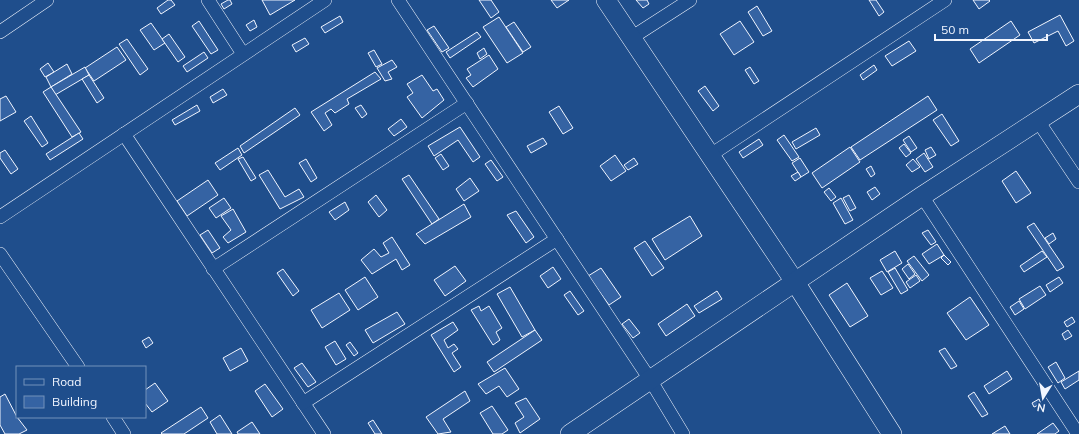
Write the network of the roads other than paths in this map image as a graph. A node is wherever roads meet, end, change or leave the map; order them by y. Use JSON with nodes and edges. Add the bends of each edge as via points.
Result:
{"nodes":[{"id":1,"x":47,"y":0,"type":"edge"},
{"id":2,"x":208,"y":0,"type":"edge"},
{"id":3,"x":325,"y":0,"type":"edge"},
{"id":4,"x":398,"y":0,"type":"edge"},
{"id":5,"x":606,"y":0,"type":"edge"},
{"id":6,"x":690,"y":0,"type":"edge"},
{"id":7,"x":945,"y":0,"type":"edge"},
{"id":8,"x":0,"y":32,"type":"edge"},
{"id":9,"x":631,"y":38,"type":"junction"},
{"id":10,"x":243,"y":54,"type":"junction"},
{"id":11,"x":1079,"y":94,"type":"edge"},
{"id":12,"x":467,"y":104,"type":"junction"},
{"id":13,"x":1038,"y":121,"type":"junction"},
{"id":14,"x":124,"y":134,"type":"junction"},
{"id":15,"x":709,"y":156,"type":"junction"},
{"id":16,"x":1079,"y":182,"type":"edge"},
{"id":17,"x":922,"y":196,"type":"junction"},
{"id":18,"x":0,"y":217,"type":"edge"},
{"id":19,"x":557,"y":239,"type":"junction"},
{"id":20,"x":0,"y":254,"type":"edge"},
{"id":21,"x":213,"y":269,"type":"junction"},
{"id":22,"x":795,"y":282,"type":"junction"},
{"id":23,"x":77,"y":366,"type":"edge"},
{"id":24,"x":651,"y":380,"type":"junction"},
{"id":25,"x":303,"y":403,"type":"junction"},
{"id":26,"x":114,"y":418,"type":"edge"},
{"id":27,"x":124,"y":434,"type":"edge"},
{"id":28,"x":324,"y":434,"type":"edge"},
{"id":29,"x":570,"y":434,"type":"edge"},
{"id":30,"x":684,"y":434,"type":"edge"},
{"id":31,"x":892,"y":434,"type":"edge"},
{"id":32,"x":1078,"y":434,"type":"edge"}],
"edges":[{"from":1,"to":8,"type":"street"},
{"from":2,"to":10,"type":"street"},
{"from":3,"to":10,"type":"street"},
{"from":4,"to":12,"type":"street"},
{"from":5,"to":9,"type":"street"},
{"from":6,"to":9,"type":"street"},
{"from":7,"to":15,"type":"street"},
{"from":9,"to":15,"type":"street"},
{"from":10,"to":14,"type":"street"},
{"from":11,"to":13,"type":"street"},
{"from":12,"to":19,"type":"street"},
{"from":12,"to":21,"type":"street"},
{"from":13,"to":16,"type":"street"},
{"from":13,"to":17,"type":"street"},
{"from":14,"to":18,"type":"street"},
{"from":14,"to":21,"type":"street"},
{"from":15,"to":22,"type":"street"},
{"from":17,"to":22,"type":"street"},
{"from":17,"to":32,"type":"street"},
{"from":19,"to":24,"type":"street"},
{"from":19,"to":25,"type":"street"},
{"from":20,"to":23,"type":"street"},
{"from":21,"to":25,"type":"street"},
{"from":22,"to":24,"type":"street"},
{"from":22,"to":31,"type":"street"},
{"from":24,"to":29,"type":"street"},
{"from":24,"to":30,"type":"street"},
{"from":25,"to":28,"type":"street"},
{"from":26,"to":27,"type":"street"}]}
